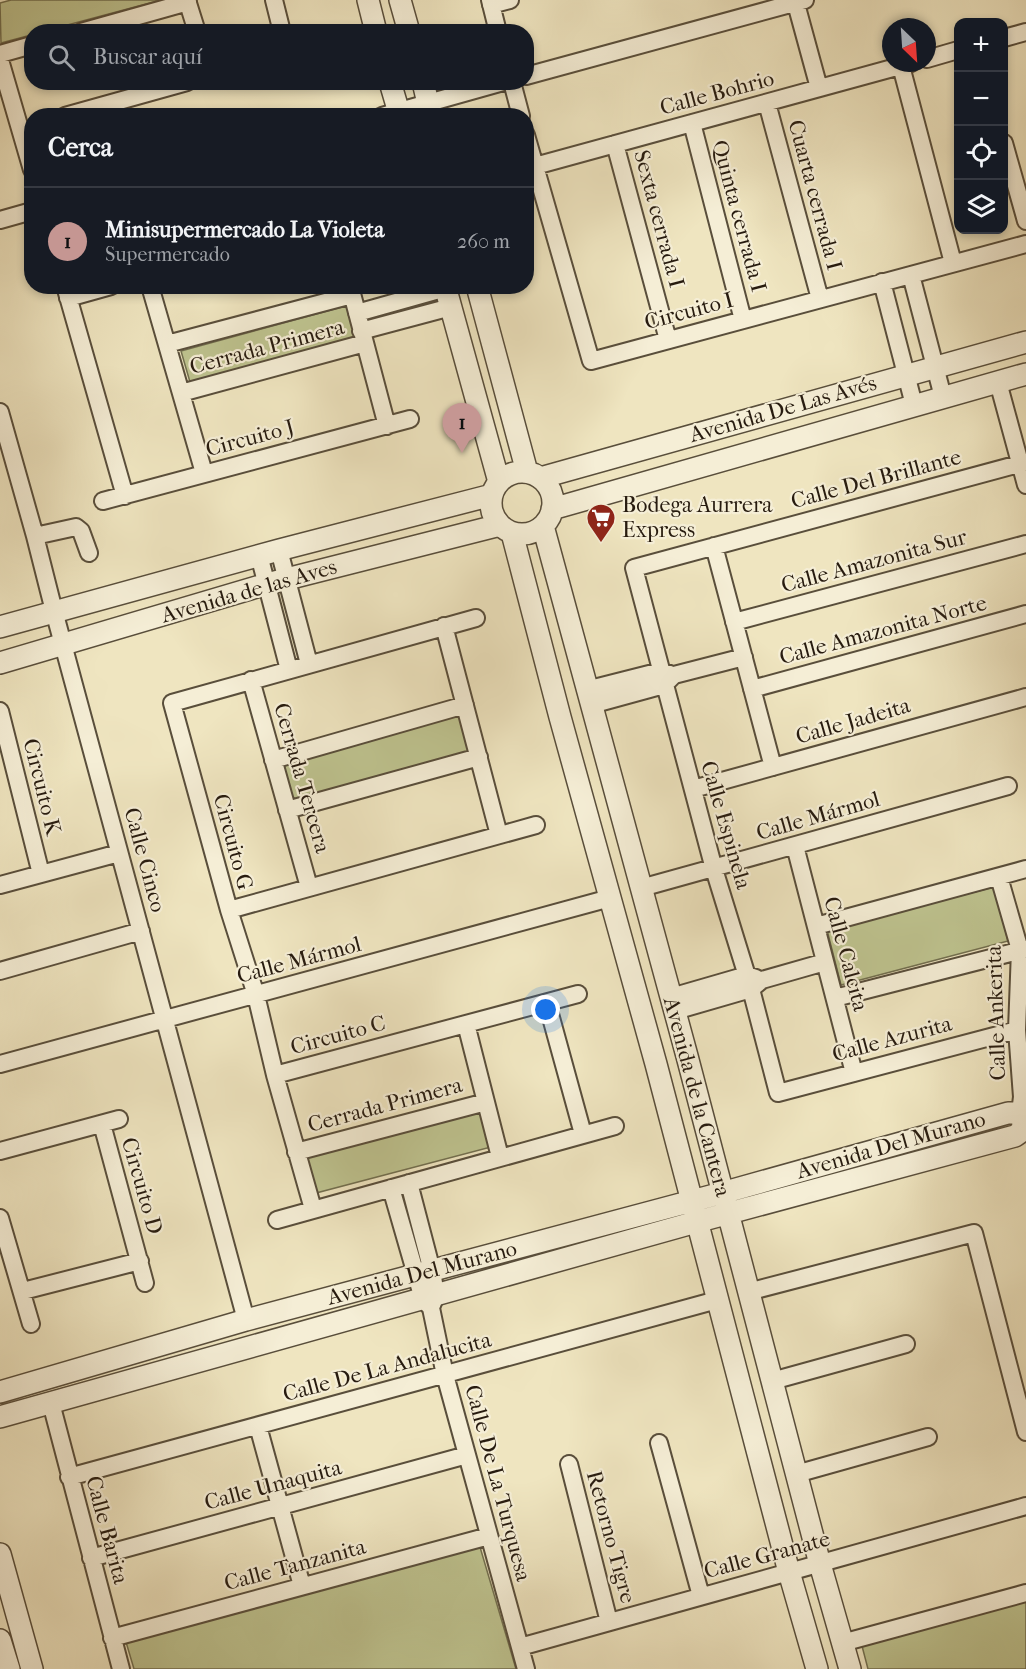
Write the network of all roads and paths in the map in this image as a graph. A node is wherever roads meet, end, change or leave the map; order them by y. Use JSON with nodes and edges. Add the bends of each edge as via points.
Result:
{"nodes":[{"id":1,"x":274,"y":0,"type":"edge"},
{"id":2,"x":368,"y":0,"type":"edge"},
{"id":3,"x":400,"y":0,"type":"edge"},
{"id":4,"x":510,"y":0,"type":"edge"},
{"id":5,"x":188,"y":1,"type":"edge"},
{"id":6,"x":798,"y":1,"type":"edge"},
{"id":7,"x":490,"y":3,"type":"edge"},
{"id":8,"x":109,"y":24,"type":"edge"},
{"id":9,"x":194,"y":24,"type":"edge"},
{"id":10,"x":280,"y":24,"type":"edge"},
{"id":11,"x":374,"y":24,"type":"edge"},
{"id":12,"x":407,"y":24,"type":"edge"},
{"id":13,"x":496,"y":24,"type":"edge"},
{"id":14,"x":1026,"y":32,"type":"edge"},
{"id":15,"x":1008,"y":37,"type":"edge"},
{"id":16,"x":24,"y":47,"type":"edge"},
{"id":17,"x":954,"y":51,"type":"edge"},
{"id":18,"x":0,"y":54,"type":"edge"},
{"id":19,"x":936,"y":56,"type":"edge"},
{"id":20,"x":0,"y":60,"type":"edge"},
{"id":21,"x":882,"y":71,"type":"edge"},
{"id":22,"x":908,"y":72,"type":"edge"},
{"id":23,"x":534,"y":74,"type":"edge"},
{"id":24,"x":819,"y":88,"type":"junction"},
{"id":25,"x":158,"y":90,"type":"edge"},
{"id":26,"x":391,"y":90,"type":"edge"},
{"id":27,"x":469,"y":90,"type":"edge"},
{"id":28,"x":514,"y":90,"type":"edge"},
{"id":29,"x":427,"y":100,"type":"edge"},
{"id":30,"x":767,"y":103,"type":"junction"},
{"id":31,"x":94,"y":108,"type":"edge"},
{"id":32,"x":392,"y":108,"type":"edge"},
{"id":33,"x":408,"y":108,"type":"edge"},
{"id":34,"x":519,"y":108,"type":"edge"},
{"id":35,"x":24,"y":121,"type":"edge"},
{"id":36,"x":692,"y":123,"type":"junction"},
{"id":37,"x":615,"y":144,"type":"junction"},
{"id":38,"x":1008,"y":157,"type":"edge"},
{"id":39,"x":534,"y":163,"type":"edge"},
{"id":40,"x":535,"y":166,"type":"junction"},
{"id":41,"x":24,"y":213,"type":"edge"},
{"id":42,"x":0,"y":220,"type":"edge"},
{"id":43,"x":1026,"y":221,"type":"edge"},
{"id":44,"x":1026,"y":244,"type":"edge"},
{"id":45,"x":953,"y":263,"type":"junction"},
{"id":46,"x":911,"y":275,"type":"junction"},
{"id":47,"x":882,"y":282,"type":"junction"},
{"id":48,"x":67,"y":294,"type":"edge"},
{"id":49,"x":152,"y":294,"type":"edge"},
{"id":50,"x":341,"y":294,"type":"edge"},
{"id":51,"x":352,"y":294,"type":"edge"},
{"id":52,"x":447,"y":294,"type":"edge"},
{"id":53,"x":479,"y":294,"type":"edge"},
{"id":54,"x":820,"y":299,"type":"junction"},
{"id":55,"x":357,"y":313,"type":"junction"},
{"id":56,"x":743,"y":320,"type":"junction"},
{"id":57,"x":363,"y":337,"type":"junction"},
{"id":58,"x":668,"y":340,"type":"junction"},
{"id":59,"x":1026,"y":342,"type":"edge"},
{"id":60,"x":167,"y":344,"type":"junction"},
{"id":61,"x":935,"y":366,"type":"junction"},
{"id":62,"x":907,"y":374,"type":"junction"},
{"id":63,"x":1026,"y":374,"type":"edge"},
{"id":64,"x":998,"y":382,"type":"junction"},
{"id":65,"x":181,"y":393,"type":"junction"},
{"id":66,"x":943,"y":397,"type":"junction"},
{"id":67,"x":914,"y":405,"type":"junction"},
{"id":68,"x":0,"y":412,"type":"edge"},
{"id":69,"x":410,"y":419,"type":"dead end"},
{"id":70,"x":387,"y":426,"type":"junction"},
{"id":71,"x":1023,"y":463,"type":"edge"},
{"id":72,"x":204,"y":473,"type":"junction"},
{"id":73,"x":533,"y":475,"type":"junction"},
{"id":74,"x":1026,"y":485,"type":"edge"},
{"id":75,"x":495,"y":488,"type":"junction"},
{"id":76,"x":125,"y":496,"type":"junction"},
{"id":77,"x":103,"y":501,"type":"dead end"},
{"id":78,"x":548,"y":517,"type":"junction"},
{"id":79,"x":506,"y":529,"type":"junction"},
{"id":80,"x":35,"y":536,"type":"junction"},
{"id":81,"x":1026,"y":544,"type":"edge"},
{"id":82,"x":714,"y":546,"type":"junction"},
{"id":83,"x":279,"y":550,"type":"junction"},
{"id":84,"x":90,"y":554,"type":"dead end"},
{"id":85,"x":259,"y":555,"type":"junction"},
{"id":86,"x":634,"y":568,"type":"joint"},
{"id":87,"x":277,"y":581,"type":"junction"},
{"id":88,"x":54,"y":611,"type":"junction"},
{"id":89,"x":1026,"y":614,"type":"edge"},
{"id":90,"x":476,"y":618,"type":"dead end"},
{"id":91,"x":734,"y":622,"type":"junction"},
{"id":92,"x":444,"y":626,"type":"junction"},
{"id":93,"x":0,"y":627,"type":"edge"},
{"id":94,"x":63,"y":645,"type":"junction"},
{"id":95,"x":744,"y":657,"type":"junction"},
{"id":96,"x":0,"y":663,"type":"edge"},
{"id":97,"x":309,"y":664,"type":"junction"},
{"id":98,"x":289,"y":670,"type":"junction"},
{"id":99,"x":666,"y":677,"type":"junction"},
{"id":100,"x":251,"y":680,"type":"junction"},
{"id":101,"x":752,"y":689,"type":"junction"},
{"id":102,"x":1026,"y":697,"type":"edge"},
{"id":103,"x":588,"y":698,"type":"junction"},
{"id":104,"x":465,"y":705,"type":"junction"},
{"id":105,"x":0,"y":711,"type":"edge"},
{"id":106,"x":479,"y":757,"type":"junction"},
{"id":107,"x":273,"y":760,"type":"junction"},
{"id":108,"x":773,"y":767,"type":"junction"},
{"id":109,"x":1008,"y":786,"type":"dead end"},
{"id":110,"x":693,"y":789,"type":"junction"},
{"id":111,"x":287,"y":810,"type":"junction"},
{"id":112,"x":536,"y":825,"type":"dead end"},
{"id":113,"x":499,"y":835,"type":"junction"},
{"id":114,"x":795,"y":846,"type":"junction"},
{"id":115,"x":119,"y":853,"type":"junction"},
{"id":116,"x":714,"y":868,"type":"junction"},
{"id":117,"x":1026,"y":869,"type":"edge"},
{"id":118,"x":41,"y":874,"type":"junction"},
{"id":119,"x":999,"y":877,"type":"junction"},
{"id":120,"x":0,"y":885,"type":"edge"},
{"id":121,"x":309,"y":887,"type":"junction"},
{"id":122,"x":641,"y":888,"type":"junction"},
{"id":123,"x":610,"y":898,"type":"junction"},
{"id":124,"x":229,"y":910,"type":"junction"},
{"id":125,"x":816,"y":926,"type":"junction"},
{"id":126,"x":141,"y":931,"type":"junction"},
{"id":127,"x":1023,"y":950,"type":"edge"},
{"id":128,"x":825,"y":962,"type":"junction"},
{"id":129,"x":0,"y":971,"type":"edge"},
{"id":130,"x":753,"y":981,"type":"junction"},
{"id":131,"x":578,"y":994,"type":"dead end"},
{"id":132,"x":256,"y":995,"type":"junction"},
{"id":133,"x":835,"y":998,"type":"junction"},
{"id":134,"x":547,"y":1003,"type":"junction"},
{"id":135,"x":673,"y":1004,"type":"junction"},
{"id":136,"x":165,"y":1019,"type":"junction"},
{"id":137,"x":466,"y":1024,"type":"junction"},
{"id":138,"x":1017,"y":1030,"type":"junction"},
{"id":139,"x":0,"y":1064,"type":"edge"},
{"id":140,"x":854,"y":1073,"type":"junction"},
{"id":141,"x":275,"y":1075,"type":"junction"},
{"id":142,"x":778,"y":1093,"type":"joint"},
{"id":143,"x":486,"y":1102,"type":"junction"},
{"id":144,"x":1020,"y":1113,"type":"junction"},
{"id":145,"x":119,"y":1119,"type":"dead end"},
{"id":146,"x":102,"y":1124,"type":"junction"},
{"id":147,"x":615,"y":1126,"type":"dead end"},
{"id":148,"x":582,"y":1134,"type":"junction"},
{"id":149,"x":0,"y":1151,"type":"edge"},
{"id":150,"x":296,"y":1152,"type":"junction"},
{"id":151,"x":500,"y":1157,"type":"junction"},
{"id":152,"x":409,"y":1183,"type":"junction"},
{"id":153,"x":391,"y":1188,"type":"junction"},
{"id":154,"x":722,"y":1193,"type":"junction"},
{"id":155,"x":691,"y":1201,"type":"junction"},
{"id":156,"x":313,"y":1209,"type":"junction"},
{"id":157,"x":728,"y":1214,"type":"junction"},
{"id":158,"x":277,"y":1220,"type":"dead end"},
{"id":159,"x":696,"y":1222,"type":"junction"},
{"id":160,"x":2,"y":1228,"type":"edge"},
{"id":161,"x":140,"y":1260,"type":"junction"},
{"id":162,"x":423,"y":1273,"type":"junction"},
{"id":163,"x":145,"y":1283,"type":"dead end"},
{"id":164,"x":22,"y":1292,"type":"junction"},
{"id":165,"x":748,"y":1292,"type":"junction"},
{"id":166,"x":717,"y":1300,"type":"junction"},
{"id":167,"x":430,"y":1301,"type":"junction"},
{"id":168,"x":246,"y":1320,"type":"junction"},
{"id":169,"x":32,"y":1324,"type":"dead end"},
{"id":170,"x":906,"y":1344,"type":"dead end"},
{"id":171,"x":445,"y":1375,"type":"junction"},
{"id":172,"x":772,"y":1381,"type":"junction"},
{"id":173,"x":0,"y":1392,"type":"edge"},
{"id":174,"x":51,"y":1402,"type":"junction"},
{"id":175,"x":0,"y":1417,"type":"edge"},
{"id":176,"x":258,"y":1426,"type":"junction"},
{"id":177,"x":1026,"y":1432,"type":"edge"},
{"id":178,"x":928,"y":1437,"type":"dead end"},
{"id":179,"x":659,"y":1443,"type":"dead end"},
{"id":180,"x":467,"y":1455,"type":"junction"},
{"id":181,"x":569,"y":1464,"type":"dead end"},
{"id":182,"x":796,"y":1474,"type":"junction"},
{"id":183,"x":69,"y":1477,"type":"junction"},
{"id":184,"x":1026,"y":1506,"type":"edge"},
{"id":185,"x":280,"y":1507,"type":"junction"},
{"id":186,"x":489,"y":1536,"type":"junction"},
{"id":187,"x":0,"y":1554,"type":"edge"},
{"id":188,"x":91,"y":1558,"type":"junction"},
{"id":189,"x":820,"y":1564,"type":"junction"},
{"id":190,"x":789,"y":1572,"type":"junction"},
{"id":191,"x":302,"y":1587,"type":"junction"},
{"id":192,"x":1026,"y":1593,"type":"edge"},
{"id":193,"x":701,"y":1596,"type":"junction"},
{"id":194,"x":609,"y":1622,"type":"junction"},
{"id":195,"x":112,"y":1638,"type":"junction"},
{"id":196,"x":0,"y":1640,"type":"edge"},
{"id":197,"x":842,"y":1643,"type":"junction"},
{"id":198,"x":520,"y":1647,"type":"junction"},
{"id":199,"x":9,"y":1669,"type":"edge"},
{"id":200,"x":32,"y":1669,"type":"edge"},
{"id":201,"x":121,"y":1669,"type":"edge"},
{"id":202,"x":526,"y":1669,"type":"edge"},
{"id":203,"x":817,"y":1669,"type":"edge"},
{"id":204,"x":850,"y":1669,"type":"edge"}],
"edges":[{"from":1,"to":10,"type":"street"},
{"from":2,"to":11,"type":"street"},
{"from":3,"to":12,"type":"street"},
{"from":4,"to":7,"type":"street"},
{"from":5,"to":8,"type":"street"},
{"from":5,"to":9,"type":"street"},
{"from":6,"to":23,"type":"street"},
{"from":6,"to":24,"type":"street"},
{"from":7,"to":13,"type":"street"},
{"from":14,"to":15,"type":"street"},
{"from":16,"to":18,"type":"street"},
{"from":17,"to":19,"type":"street"},
{"from":20,"to":35,"type":"street"},
{"from":21,"to":24,"type":"street","name":"Calle Bohrio"},
{"from":22,"to":45,"type":"street"},
{"from":24,"to":30,"type":"street","name":"Calle Bohrio"},
{"from":25,"to":31,"type":"street"},
{"from":26,"to":32,"type":"street"},
{"from":27,"to":29,"type":"street"},
{"from":28,"to":34,"type":"street"},
{"from":29,"to":33,"type":"street"},
{"from":30,"to":36,"type":"street","name":"Calle Bohrio"},
{"from":30,"to":54,"type":"street","name":"Cuarta cerrada I"},
{"from":36,"to":37,"type":"street","name":"Calle Bohrio"},
{"from":36,"to":56,"type":"street","name":"Quinta cerrada I"},
{"from":37,"to":40,"type":"street","name":"Calle Bohrio"},
{"from":37,"to":58,"type":"street","name":"Sexta cerrada I"},
{"from":38,"to":43,"type":"street"},
{"from":39,"to":40,"type":"street","name":"Circuito I"},
{"from":40,"to":58,"type":"street","name":"Circuito I","via":[[591,361]]},
{"from":41,"to":42,"type":"street"},
{"from":44,"to":45,"type":"street","name":"Circuito I"},
{"from":45,"to":46,"type":"street","name":"Circuito I"},
{"from":46,"to":47,"type":"street","name":"Circuito I"},
{"from":46,"to":61,"type":"street"},
{"from":47,"to":54,"type":"street","name":"Circuito I"},
{"from":47,"to":62,"type":"street"},
{"from":48,"to":76,"type":"street"},
{"from":49,"to":60,"type":"street"},
{"from":50,"to":60,"type":"street"},
{"from":51,"to":55,"type":"street"},
{"from":52,"to":55,"type":"street"},
{"from":52,"to":57,"type":"street"},
{"from":52,"to":75,"type":"street"},
{"from":53,"to":73,"type":"street"},
{"from":54,"to":56,"type":"street","name":"Circuito I"},
{"from":55,"to":57,"type":"street"},
{"from":56,"to":58,"type":"street","name":"Circuito I"},
{"from":57,"to":65,"type":"street","name":"Cerrada Primera"},
{"from":57,"to":70,"type":"street"},
{"from":59,"to":61,"type":"street","name":"Avenida De Las Avés"},
{"from":60,"to":65,"type":"street"},
{"from":61,"to":62,"type":"street","name":"Avenida De Las Avés"},
{"from":61,"to":66,"type":"street"},
{"from":62,"to":67,"type":"street"},
{"from":62,"to":73,"type":"street","name":"Avenida De Las Avés"},
{"from":63,"to":64,"type":"street","name":"Avenida De Las Avés"},
{"from":64,"to":66,"type":"street","name":"Avenida De Las Avés"},
{"from":64,"to":71,"type":"street"},
{"from":65,"to":72,"type":"street"},
{"from":66,"to":67,"type":"street","name":"Avenida De Las Avés"},
{"from":67,"to":78,"type":"street","name":"Avenida De Las Avés"},
{"from":68,"to":80,"type":"street","name":"Calle Cinco"},
{"from":69,"to":70,"type":"street","name":"Circuito J"},
{"from":70,"to":72,"type":"street","name":"Circuito J"},
{"from":71,"to":74,"type":"street"},
{"from":71,"to":82,"type":"street","name":"Calle Del Brillante"},
{"from":72,"to":76,"type":"street","name":"Circuito J"},
{"from":73,"to":75,"type":"street","via":[[507,476]]},
{"from":73,"to":78,"type":"street","via":[[551,492]]},
{"from":75,"to":79,"type":"street","via":[[490,506]]},
{"from":75,"to":83,"type":"street","name":"Avenida de las Aves"},
{"from":76,"to":77,"type":"street","name":"Circuito J"},
{"from":78,"to":79,"type":"street","via":[[534,531],[524,534]]},
{"from":78,"to":103,"type":"street","name":"Avenida de la Cantera"},
{"from":79,"to":87,"type":"street","name":"Avenida de las Aves"},
{"from":79,"to":123,"type":"street","name":"Avenida de la Cantera"},
{"from":80,"to":84,"type":"street","via":[[76,527]]},
{"from":80,"to":88,"type":"street","name":"Calle Cinco"},
{"from":81,"to":91,"type":"street","name":"Calle Amazonita Sur"},
{"from":82,"to":86,"type":"street","name":"Calle Del Brillante"},
{"from":82,"to":91,"type":"street"},
{"from":83,"to":85,"type":"street","name":"Avenida de las Aves"},
{"from":83,"to":87,"type":"street"},
{"from":85,"to":87,"type":"street"},
{"from":85,"to":88,"type":"street","name":"Avenida de las Aves"},
{"from":86,"to":99,"type":"street","name":"Calle Espinela"},
{"from":87,"to":94,"type":"street","name":"Avenida de las Aves"},
{"from":87,"to":97,"type":"street"},
{"from":87,"to":98,"type":"street"},
{"from":88,"to":93,"type":"street","name":"Avenida de las Aves"},
{"from":88,"to":94,"type":"street","name":"Calle Cinco"},
{"from":89,"to":101,"type":"street","name":"Calle Amazonita Norte"},
{"from":90,"to":92,"type":"street","name":"Circuito G"},
{"from":91,"to":95,"type":"street"},
{"from":92,"to":97,"type":"street","name":"Circuito G"},
{"from":92,"to":104,"type":"street"},
{"from":94,"to":96,"type":"street","name":"Avenida de las Aves"},
{"from":94,"to":115,"type":"street","name":"Calle Cinco"},
{"from":95,"to":99,"type":"street"},
{"from":95,"to":101,"type":"street"},
{"from":97,"to":98,"type":"street","name":"Circuito G"},
{"from":98,"to":100,"type":"street","name":"Circuito G"},
{"from":99,"to":103,"type":"street"},
{"from":99,"to":110,"type":"street","name":"Calle Espinela"},
{"from":100,"to":107,"type":"street","name":"Cerrada Tercera"},
{"from":100,"to":124,"type":"street","name":"Circuito G","via":[[172,702]]},
{"from":101,"to":108,"type":"street"},
{"from":102,"to":108,"type":"street","name":"Calle Jadeita"},
{"from":103,"to":122,"type":"street","name":"Avenida de la Cantera"},
{"from":104,"to":106,"type":"street"},
{"from":104,"to":107,"type":"street"},
{"from":105,"to":118,"type":"street","name":"Circuito K"},
{"from":106,"to":111,"type":"street"},
{"from":106,"to":113,"type":"street"},
{"from":107,"to":111,"type":"street","name":"Cerrada Tercera"},
{"from":108,"to":110,"type":"street","name":"Calle Jadeita"},
{"from":109,"to":114,"type":"street","name":"Calle Mármol"},
{"from":110,"to":116,"type":"street","name":"Calle Espinela"},
{"from":111,"to":121,"type":"street","name":"Cerrada Tercera"},
{"from":112,"to":113,"type":"street","name":"Circuito G"},
{"from":113,"to":121,"type":"street","name":"Circuito G"},
{"from":114,"to":116,"type":"street","name":"Calle Mármol"},
{"from":114,"to":125,"type":"street","name":"Calle Calcita"},
{"from":115,"to":118,"type":"street"},
{"from":115,"to":126,"type":"street","name":"Calle Cinco"},
{"from":116,"to":122,"type":"street","name":"Calle Mármol"},
{"from":116,"to":130,"type":"street","name":"Calle Espinela"},
{"from":117,"to":119,"type":"street"},
{"from":118,"to":120,"type":"street"},
{"from":119,"to":125,"type":"street"},
{"from":119,"to":127,"type":"street","name":"Calle Ankerita"},
{"from":121,"to":124,"type":"street","name":"Circuito G"},
{"from":122,"to":135,"type":"street","name":"Avenida de la Cantera"},
{"from":123,"to":132,"type":"street","name":"Calle Mármol"},
{"from":123,"to":155,"type":"street","name":"Avenida de la Cantera"},
{"from":124,"to":132,"type":"street"},
{"from":125,"to":128,"type":"street","name":"Calle Calcita"},
{"from":126,"to":129,"type":"street"},
{"from":126,"to":136,"type":"street","name":"Calle Cinco"},
{"from":127,"to":133,"type":"street"},
{"from":127,"to":138,"type":"street","name":"Calle Ankerita"},
{"from":128,"to":130,"type":"street"},
{"from":128,"to":133,"type":"street","name":"Calle Calcita"},
{"from":130,"to":135,"type":"street"},
{"from":130,"to":142,"type":"street","name":"Calle Espinela"},
{"from":131,"to":134,"type":"street","name":"Circuito C"},
{"from":132,"to":136,"type":"street","name":"Calle Mármol"},
{"from":132,"to":141,"type":"street"},
{"from":133,"to":140,"type":"street","name":"Calle Calcita"},
{"from":134,"to":137,"type":"street","name":"Circuito C"},
{"from":134,"to":148,"type":"street"},
{"from":135,"to":154,"type":"street","name":"Avenida de la Cantera"},
{"from":136,"to":139,"type":"street","name":"Calle Mármol"},
{"from":136,"to":168,"type":"street","name":"Calle Cinco"},
{"from":137,"to":141,"type":"street","name":"Circuito C"},
{"from":137,"to":143,"type":"street"},
{"from":138,"to":140,"type":"street","name":"Calle Azurita"},
{"from":138,"to":144,"type":"street","name":"Calle Ankerita"},
{"from":140,"to":142,"type":"street","name":"Calle Azurita"},
{"from":141,"to":150,"type":"street","name":"Circuito C"},
{"from":143,"to":150,"type":"street","name":"Cerrada Primera"},
{"from":143,"to":151,"type":"street"},
{"from":144,"to":154,"type":"street","name":"Avenida Del Murano","via":[[1008,1113]]},
{"from":144,"to":157,"type":"street","name":"Avenida Del Murano","via":[[1022,1131],[1015,1136]]},
{"from":145,"to":146,"type":"street","name":"Circuito D"},
{"from":146,"to":149,"type":"street","name":"Circuito D"},
{"from":146,"to":161,"type":"street","name":"Circuito D"},
{"from":147,"to":148,"type":"street"},
{"from":148,"to":151,"type":"street"},
{"from":150,"to":156,"type":"street","name":"Circuito C"},
{"from":151,"to":152,"type":"street"},
{"from":152,"to":153,"type":"street"},
{"from":152,"to":162,"type":"street","name":"Calle De La Turquesa"},
{"from":153,"to":156,"type":"street"},
{"from":153,"to":162,"type":"street","name":"Calle De La Turquesa"},
{"from":154,"to":155,"type":"street","name":"Avenida Del Murano"},
{"from":154,"to":157,"type":"street","name":"Avenida de la Cantera"},
{"from":155,"to":159,"type":"street","name":"Avenida de la Cantera"},
{"from":155,"to":162,"type":"street","name":"Avenida Del Murano"},
{"from":156,"to":158,"type":"street"},
{"from":157,"to":159,"type":"street","name":"Avenida Del Murano"},
{"from":157,"to":165,"type":"street","name":"Avenida de la Cantera"},
{"from":159,"to":166,"type":"street","name":"Avenida de la Cantera"},
{"from":159,"to":167,"type":"street","name":"Avenida Del Murano"},
{"from":160,"to":164,"type":"street"},
{"from":161,"to":163,"type":"street","name":"Circuito D"},
{"from":161,"to":164,"type":"street","name":"Circuito D"},
{"from":162,"to":167,"type":"street","name":"Calle De La Turquesa"},
{"from":162,"to":168,"type":"street","name":"Avenida Del Murano"},
{"from":164,"to":169,"type":"street"},
{"from":165,"to":172,"type":"street","name":"Avenida de la Cantera"},
{"from":165,"to":177,"type":"street","via":[[974,1233]]},
{"from":166,"to":171,"type":"street","name":"Calle De La Andalucita"},
{"from":166,"to":190,"type":"street","name":"Avenida de la Cantera"},
{"from":167,"to":171,"type":"street","name":"Calle De La Turquesa"},
{"from":167,"to":174,"type":"street","name":"Avenida Del Murano"},
{"from":168,"to":173,"type":"street","name":"Avenida Del Murano"},
{"from":170,"to":172,"type":"street"},
{"from":171,"to":176,"type":"street","name":"Calle De La Andalucita"},
{"from":171,"to":180,"type":"street","name":"Calle De La Turquesa"},
{"from":172,"to":182,"type":"street","name":"Avenida de la Cantera"},
{"from":174,"to":175,"type":"street","name":"Avenida Del Murano"},
{"from":174,"to":183,"type":"street","name":"Calle Barita"},
{"from":176,"to":183,"type":"street","name":"Calle De La Andalucita"},
{"from":176,"to":185,"type":"street"},
{"from":178,"to":182,"type":"street"},
{"from":179,"to":193,"type":"street"},
{"from":180,"to":185,"type":"street","name":"Calle Unaquita"},
{"from":180,"to":186,"type":"street","name":"Calle De La Turquesa"},
{"from":181,"to":194,"type":"street","name":"Retorno Tigre"},
{"from":182,"to":189,"type":"street","name":"Avenida de la Cantera"},
{"from":183,"to":188,"type":"street","name":"Calle Barita"},
{"from":184,"to":189,"type":"street","name":"Calle Granate"},
{"from":185,"to":188,"type":"street","name":"Calle Unaquita"},
{"from":185,"to":191,"type":"street"},
{"from":186,"to":191,"type":"street","name":"Calle Tanzanita"},
{"from":186,"to":198,"type":"street","name":"Calle De La Turquesa"},
{"from":187,"to":200,"type":"street"},
{"from":188,"to":195,"type":"street","name":"Calle Barita"},
{"from":189,"to":190,"type":"street","name":"Calle Granate"},
{"from":189,"to":197,"type":"street","name":"Avenida de la Cantera"},
{"from":190,"to":193,"type":"street","name":"Calle Granate"},
{"from":190,"to":203,"type":"street","name":"Avenida de la Cantera"},
{"from":191,"to":195,"type":"street","name":"Calle Tanzanita"},
{"from":192,"to":197,"type":"street"},
{"from":193,"to":194,"type":"street","name":"Calle Granate"},
{"from":194,"to":198,"type":"street","name":"Calle Granate"},
{"from":195,"to":201,"type":"street","name":"Calle Barita"},
{"from":196,"to":199,"type":"street"},
{"from":197,"to":204,"type":"street","name":"Avenida de la Cantera"},
{"from":198,"to":202,"type":"street","name":"Calle De La Turquesa"}]}
